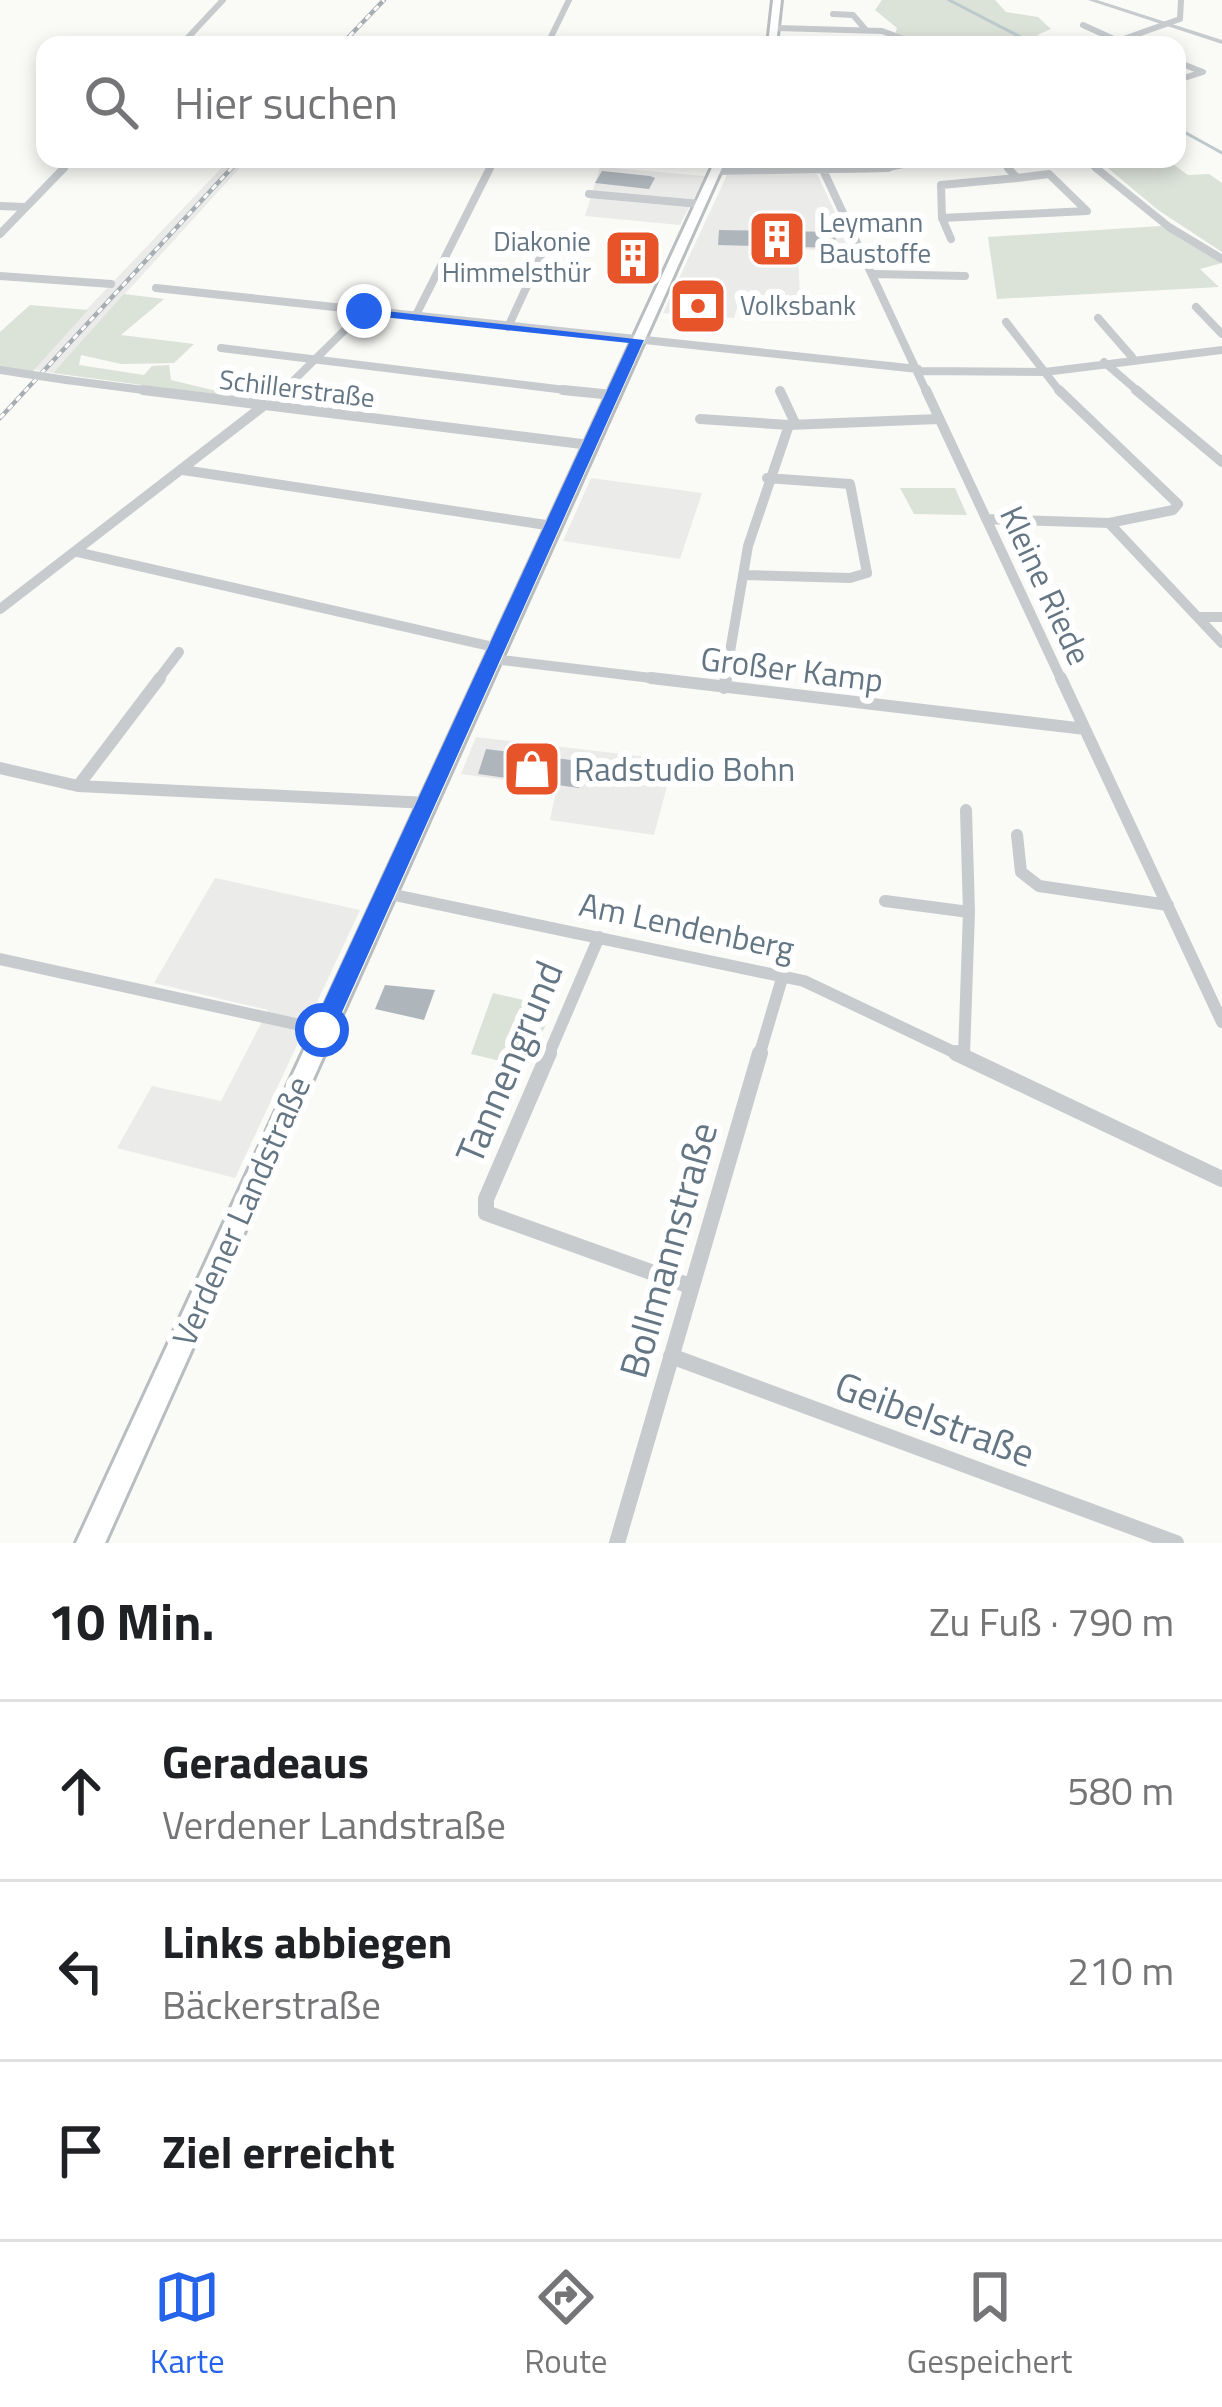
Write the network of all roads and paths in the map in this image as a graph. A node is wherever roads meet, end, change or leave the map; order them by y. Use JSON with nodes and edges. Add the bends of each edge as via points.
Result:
{"nodes":[{"id":1,"x":223,"y":0,"type":"edge"},
{"id":2,"x":569,"y":0,"type":"edge"},
{"id":3,"x":777,"y":0,"type":"edge"},
{"id":4,"x":1091,"y":0,"type":"edge"},
{"id":5,"x":1180,"y":0,"type":"edge"},
{"id":6,"x":833,"y":14,"type":"dead end"},
{"id":7,"x":1082,"y":25,"type":"dead end"},
{"id":8,"x":1163,"y":26,"type":"junction"},
{"id":9,"x":777,"y":28,"type":"junction"},
{"id":10,"x":866,"y":30,"type":"junction"},
{"id":11,"x":189,"y":36,"type":"edge"},
{"id":12,"x":552,"y":36,"type":"edge"},
{"id":13,"x":775,"y":36,"type":"edge"},
{"id":14,"x":903,"y":36,"type":"edge"},
{"id":15,"x":1108,"y":36,"type":"edge"},
{"id":16,"x":1131,"y":36,"type":"edge"},
{"id":17,"x":1222,"y":42,"type":"edge"},
{"id":18,"x":1186,"y":66,"type":"edge"},
{"id":19,"x":1186,"y":77,"type":"edge"},
{"id":20,"x":64,"y":168,"type":"edge"},
{"id":21,"x":490,"y":168,"type":"edge"},
{"id":22,"x":717,"y":168,"type":"edge"},
{"id":23,"x":781,"y":168,"type":"edge"},
{"id":24,"x":879,"y":168,"type":"edge"},
{"id":25,"x":1008,"y":168,"type":"edge"},
{"id":26,"x":1095,"y":168,"type":"edge"},
{"id":27,"x":823,"y":170,"type":"junction"},
{"id":28,"x":1017,"y":178,"type":"junction"},
{"id":29,"x":589,"y":194,"type":"dead end"},
{"id":30,"x":700,"y":204,"type":"junction"},
{"id":31,"x":0,"y":206,"type":"edge"},
{"id":32,"x":25,"y":207,"type":"junction"},
{"id":33,"x":942,"y":218,"type":"junction"},
{"id":34,"x":0,"y":234,"type":"edge"},
{"id":35,"x":951,"y":239,"type":"dead end"},
{"id":36,"x":545,"y":247,"type":"dead end"},
{"id":37,"x":1222,"y":259,"type":"edge"},
{"id":38,"x":874,"y":274,"type":"junction"},
{"id":39,"x":0,"y":276,"type":"edge"},
{"id":40,"x":965,"y":276,"type":"dead end"},
{"id":41,"x":111,"y":284,"type":"dead end"},
{"id":42,"x":156,"y":288,"type":"dead end"},
{"id":43,"x":1196,"y":307,"type":"dead end"},
{"id":44,"x":364,"y":311,"type":"junction"},
{"id":45,"x":415,"y":317,"type":"junction"},
{"id":46,"x":1098,"y":318,"type":"dead end"},
{"id":47,"x":1006,"y":322,"type":"dead end"},
{"id":48,"x":508,"y":327,"type":"junction"},
{"id":49,"x":1222,"y":334,"type":"edge"},
{"id":50,"x":638,"y":340,"type":"junction"},
{"id":51,"x":221,"y":348,"type":"dead end"},
{"id":52,"x":1222,"y":350,"type":"edge"},
{"id":53,"x":1132,"y":357,"type":"junction"},
{"id":54,"x":311,"y":360,"type":"junction"},
{"id":55,"x":1104,"y":362,"type":"junction"},
{"id":56,"x":0,"y":370,"type":"edge"},
{"id":57,"x":918,"y":370,"type":"junction"},
{"id":58,"x":1045,"y":372,"type":"junction"},
{"id":59,"x":780,"y":392,"type":"dead end"},
{"id":60,"x":613,"y":395,"type":"junction"},
{"id":61,"x":268,"y":407,"type":"junction"},
{"id":62,"x":700,"y":419,"type":"dead end"},
{"id":63,"x":938,"y":419,"type":"junction"},
{"id":64,"x":792,"y":424,"type":"junction"},
{"id":65,"x":590,"y":445,"type":"junction"},
{"id":66,"x":1222,"y":462,"type":"edge"},
{"id":67,"x":183,"y":470,"type":"junction"},
{"id":68,"x":767,"y":478,"type":"junction"},
{"id":69,"x":986,"y":519,"type":"junction"},
{"id":70,"x":1109,"y":524,"type":"junction"},
{"id":71,"x":553,"y":526,"type":"junction"},
{"id":72,"x":76,"y":552,"type":"junction"},
{"id":73,"x":745,"y":574,"type":"junction"},
{"id":74,"x":0,"y":609,"type":"edge"},
{"id":75,"x":1199,"y":617,"type":"junction"},
{"id":76,"x":1222,"y":617,"type":"edge"},
{"id":77,"x":1222,"y":643,"type":"edge"},
{"id":78,"x":179,"y":652,"type":"dead end"},
{"id":79,"x":495,"y":653,"type":"junction"},
{"id":80,"x":724,"y":688,"type":"junction"},
{"id":81,"x":1084,"y":729,"type":"junction"},
{"id":82,"x":0,"y":767,"type":"edge"},
{"id":83,"x":78,"y":786,"type":"junction"},
{"id":84,"x":428,"y":802,"type":"junction"},
{"id":85,"x":966,"y":810,"type":"dead end"},
{"id":86,"x":1017,"y":835,"type":"dead end"},
{"id":87,"x":385,"y":893,"type":"junction"},
{"id":88,"x":885,"y":901,"type":"dead end"},
{"id":89,"x":1168,"y":905,"type":"junction"},
{"id":90,"x":969,"y":912,"type":"junction"},
{"id":91,"x":599,"y":937,"type":"junction"},
{"id":92,"x":0,"y":959,"type":"edge"},
{"id":93,"x":783,"y":975,"type":"junction"},
{"id":94,"x":1215,"y":992,"type":"edge"},
{"id":95,"x":1222,"y":1022,"type":"edge"},
{"id":96,"x":322,"y":1030,"type":"junction"},
{"id":97,"x":964,"y":1055,"type":"junction"},
{"id":98,"x":1222,"y":1179,"type":"edge"},
{"id":99,"x":690,"y":1286,"type":"junction"},
{"id":100,"x":671,"y":1356,"type":"junction"},
{"id":101,"x":90,"y":1543,"type":"edge"},
{"id":102,"x":617,"y":1543,"type":"edge"},
{"id":103,"x":1176,"y":1543,"type":"edge"}],
"edges":[{"from":1,"to":11,"type":"street"},
{"from":2,"to":12,"type":"street"},
{"from":3,"to":9,"type":"main road"},
{"from":4,"to":8,"type":"street"},
{"from":5,"to":8,"type":"street","via":[[1180,19]]},
{"from":6,"to":10,"type":"street","via":[[853,15]]},
{"from":7,"to":15,"type":"street"},
{"from":8,"to":16,"type":"street"},
{"from":8,"to":17,"type":"street"},
{"from":9,"to":10,"type":"street"},
{"from":9,"to":13,"type":"main road"},
{"from":10,"to":14,"type":"street"},
{"from":18,"to":19,"type":"street","via":[[1203,73]]},
{"from":20,"to":32,"type":"street"},
{"from":21,"to":45,"type":"street"},
{"from":22,"to":30,"type":"main road","name":"Verdener Landstraße"},
{"from":23,"to":27,"type":"street"},
{"from":24,"to":27,"type":"street"},
{"from":25,"to":28,"type":"street"},
{"from":26,"to":37,"type":"street"},
{"from":27,"to":38,"type":"street","name":"Kleine Riede"},
{"from":28,"to":33,"type":"street","via":[[941,185]]},
{"from":28,"to":33,"type":"street","via":[[1048,175],[1087,211]]},
{"from":29,"to":30,"type":"street"},
{"from":30,"to":50,"type":"main road","name":"Verdener Landstraße"},
{"from":31,"to":32,"type":"street"},
{"from":32,"to":34,"type":"street"},
{"from":33,"to":35,"type":"street"},
{"from":36,"to":48,"type":"street"},
{"from":38,"to":40,"type":"street"},
{"from":38,"to":57,"type":"street","name":"Kleine Riede"},
{"from":39,"to":41,"type":"street"},
{"from":42,"to":44,"type":"street"},
{"from":43,"to":49,"type":"street"},
{"from":44,"to":45,"type":"street"},
{"from":44,"to":54,"type":"street"},
{"from":45,"to":48,"type":"street"},
{"from":46,"to":53,"type":"street"},
{"from":47,"to":58,"type":"street"},
{"from":48,"to":50,"type":"street"},
{"from":50,"to":57,"type":"street"},
{"from":50,"to":60,"type":"main road","name":"Verdener Landstraße"},
{"from":51,"to":54,"type":"street"},
{"from":52,"to":53,"type":"street"},
{"from":53,"to":55,"type":"street"},
{"from":54,"to":60,"type":"street"},
{"from":54,"to":61,"type":"street"},
{"from":55,"to":58,"type":"street"},
{"from":55,"to":66,"type":"street"},
{"from":56,"to":61,"type":"street","name":"Schillerstraße","bridge":true},
{"from":57,"to":58,"type":"street"},
{"from":57,"to":63,"type":"street","name":"Kleine Riede"},
{"from":58,"to":70,"type":"street","via":[[1178,504]]},
{"from":59,"to":64,"type":"street"},
{"from":60,"to":65,"type":"main road","name":"Verdener Landstraße"},
{"from":61,"to":65,"type":"street","name":"Schillerstraße"},
{"from":61,"to":67,"type":"street"},
{"from":62,"to":64,"type":"street"},
{"from":63,"to":64,"type":"street"},
{"from":63,"to":69,"type":"street","name":"Kleine Riede"},
{"from":64,"to":68,"type":"street"},
{"from":65,"to":71,"type":"main road","name":"Verdener Landstraße"},
{"from":67,"to":71,"type":"street"},
{"from":67,"to":72,"type":"street"},
{"from":68,"to":73,"type":"street"},
{"from":68,"to":73,"type":"street","via":[[850,484],[868,573]]},
{"from":69,"to":70,"type":"street"},
{"from":69,"to":81,"type":"street","name":"Kleine Riede"},
{"from":70,"to":75,"type":"street"},
{"from":71,"to":79,"type":"main road","name":"Verdener Landstraße"},
{"from":72,"to":74,"type":"street"},
{"from":72,"to":79,"type":"street","name":"Großer Kamp"},
{"from":73,"to":80,"type":"street"},
{"from":75,"to":76,"type":"street"},
{"from":75,"to":77,"type":"street"},
{"from":78,"to":83,"type":"street"},
{"from":79,"to":80,"type":"street","name":"Großer Kamp"},
{"from":79,"to":84,"type":"main road","name":"Verdener Landstraße"},
{"from":80,"to":81,"type":"street","name":"Großer Kamp"},
{"from":81,"to":89,"type":"street","name":"Kleine Riede"},
{"from":82,"to":83,"type":"street"},
{"from":83,"to":84,"type":"street"},
{"from":84,"to":87,"type":"main road","name":"Verdener Landstraße"},
{"from":85,"to":90,"type":"street"},
{"from":86,"to":89,"type":"street","via":[[1021,872],[1039,886]]},
{"from":87,"to":91,"type":"street","name":"Am Lendenberg"},
{"from":87,"to":96,"type":"main road","name":"Verdener Landstraße"},
{"from":88,"to":90,"type":"street"},
{"from":89,"to":94,"type":"street","name":"Kleine Riede"},
{"from":90,"to":97,"type":"street"},
{"from":91,"to":93,"type":"street","name":"Am Lendenberg"},
{"from":91,"to":99,"type":"street","name":"Tannengrund","via":[[486,1213]]},
{"from":92,"to":96,"type":"street"},
{"from":93,"to":97,"type":"street","name":"Am Lendenberg"},
{"from":93,"to":99,"type":"street","name":"Bollmannstraße"},
{"from":94,"to":95,"type":"street","name":"Kleine Riede"},
{"from":96,"to":101,"type":"main road","name":"Verdener Landstraße"},
{"from":97,"to":98,"type":"street","name":"Am Lendenberg"},
{"from":99,"to":100,"type":"street","name":"Bollmannstraße"},
{"from":100,"to":102,"type":"street","name":"Bollmannstraße"},
{"from":100,"to":103,"type":"street","name":"Geibelstraße"}]}
